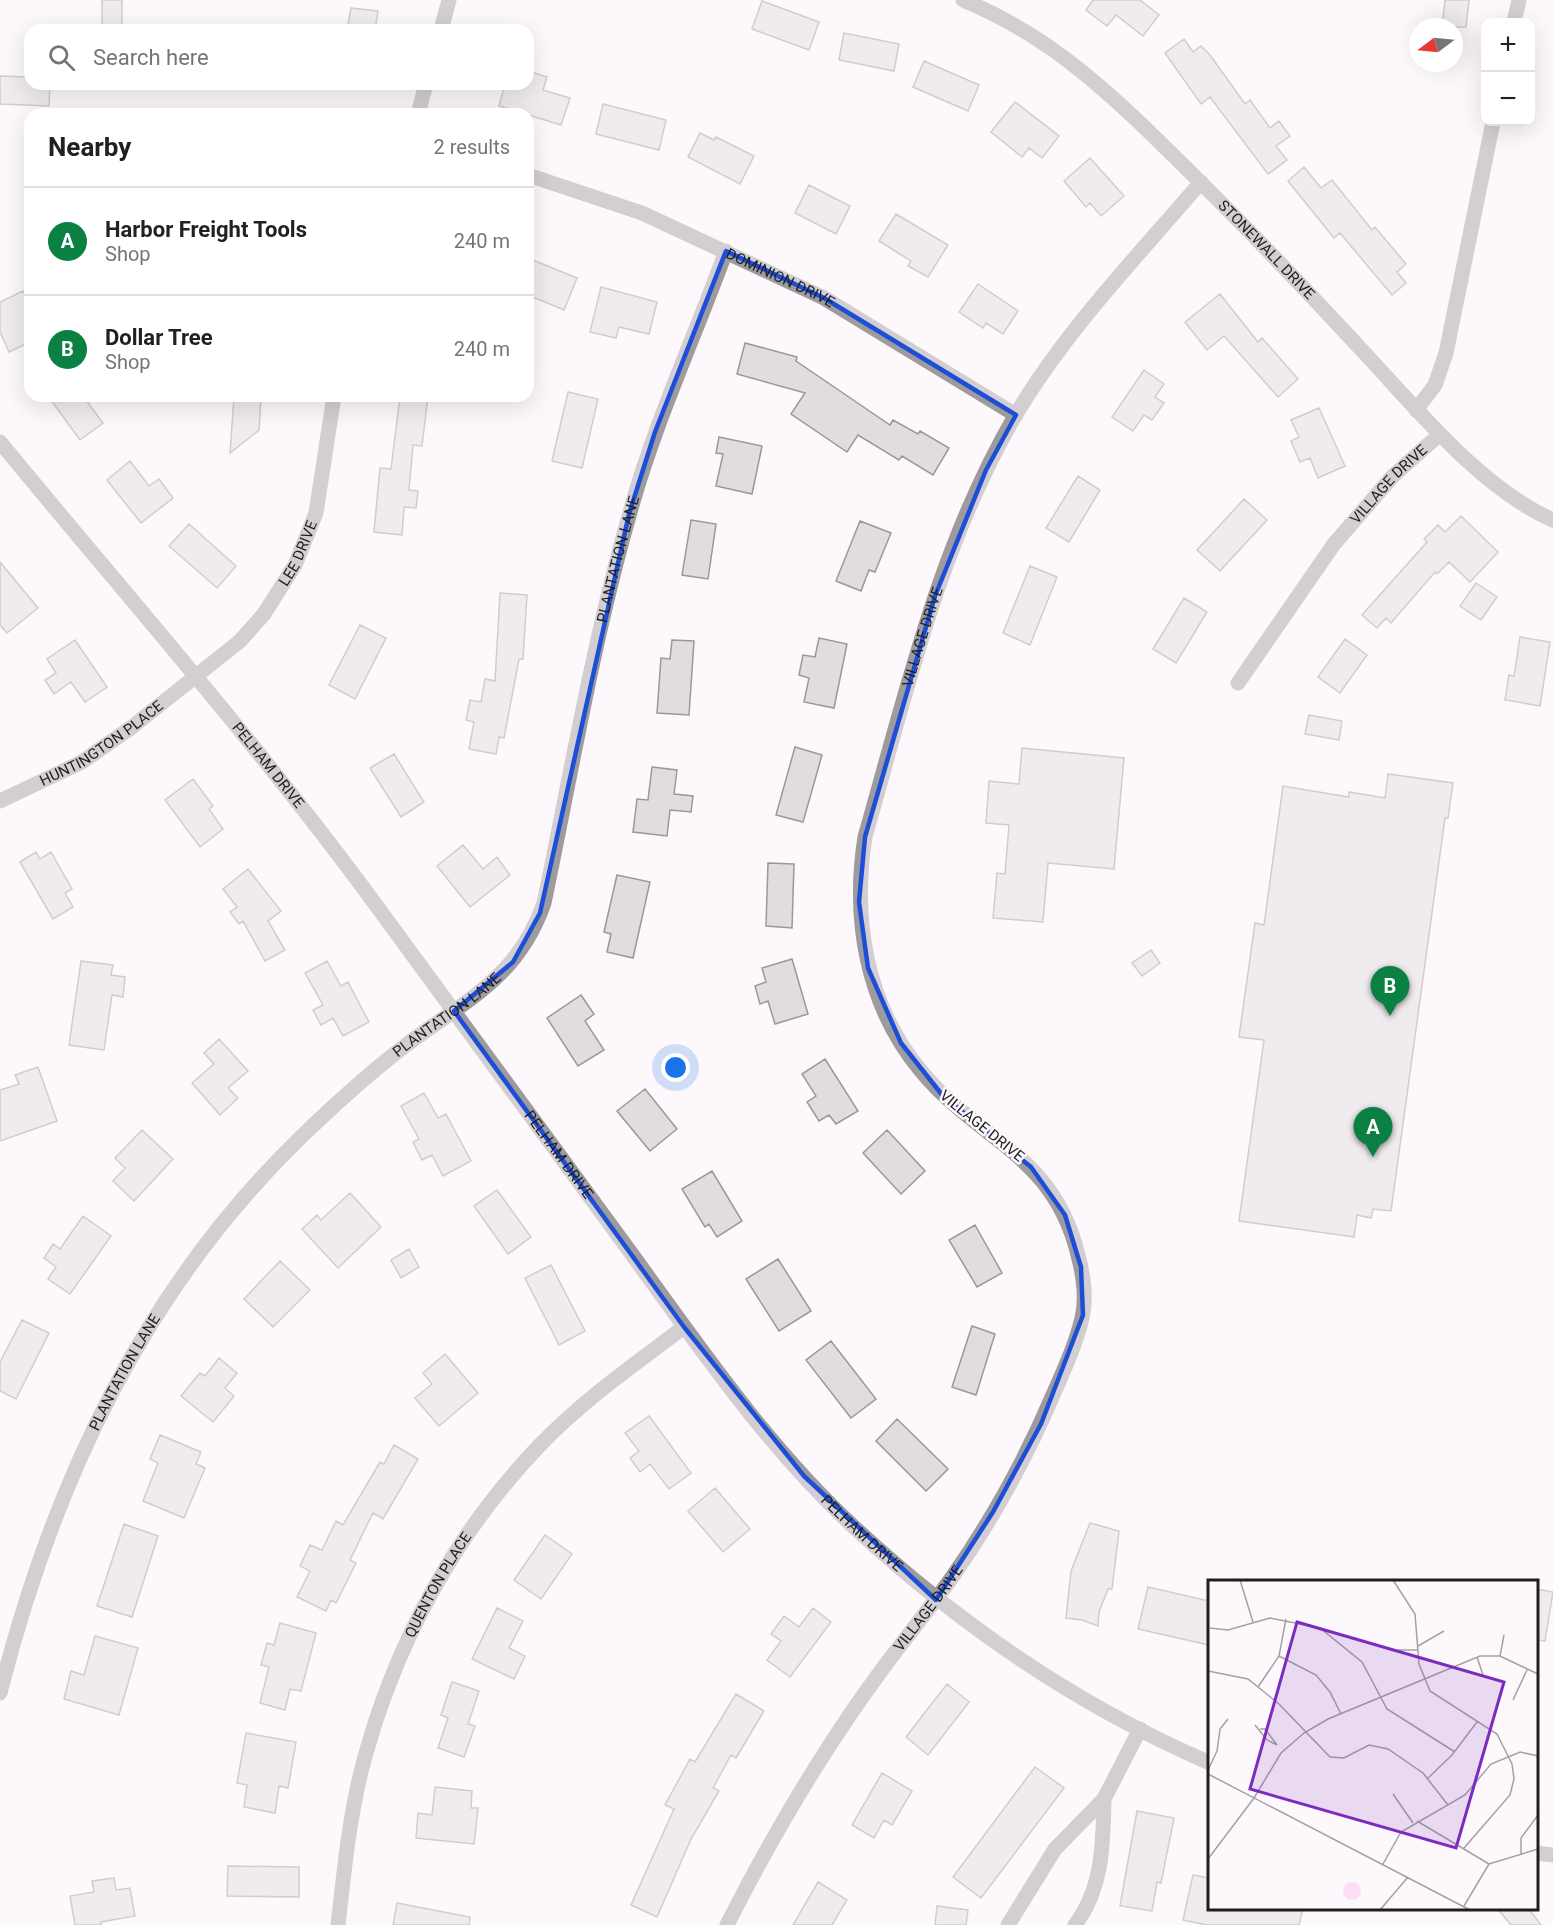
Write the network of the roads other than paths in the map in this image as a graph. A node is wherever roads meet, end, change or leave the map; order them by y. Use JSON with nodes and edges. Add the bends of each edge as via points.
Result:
{"nodes":[{"id":1,"x":449,"y":0,"type":"edge"},
{"id":2,"x":963,"y":0,"type":"edge"},
{"id":3,"x":1519,"y":0,"type":"edge"},
{"id":4,"x":1515,"y":18,"type":"edge"},
{"id":5,"x":443,"y":24,"type":"edge"},
{"id":6,"x":424,"y":90,"type":"edge"},
{"id":7,"x":420,"y":108,"type":"edge"},
{"id":8,"x":1492,"y":126,"type":"edge"},
{"id":9,"x":534,"y":177,"type":"edge"},
{"id":10,"x":1201,"y":182,"type":"junction"},
{"id":11,"x":726,"y":251,"type":"junction"},
{"id":12,"x":333,"y":402,"type":"edge"},
{"id":13,"x":1416,"y":410,"type":"junction"},
{"id":14,"x":1016,"y":415,"type":"junction"},
{"id":15,"x":1440,"y":434,"type":"junction"},
{"id":16,"x":0,"y":442,"type":"edge"},
{"id":17,"x":1553,"y":520,"type":"edge"},
{"id":18,"x":196,"y":677,"type":"junction"},
{"id":19,"x":1238,"y":682,"type":"dead end"},
{"id":20,"x":0,"y":801,"type":"edge"},
{"id":21,"x":454,"y":1011,"type":"junction"},
{"id":22,"x":684,"y":1327,"type":"junction"},
{"id":23,"x":936,"y":1600,"type":"junction"},
{"id":24,"x":0,"y":1693,"type":"edge"},
{"id":25,"x":1140,"y":1730,"type":"junction"},
{"id":26,"x":1208,"y":1763,"type":"edge"},
{"id":27,"x":1104,"y":1800,"type":"junction"},
{"id":28,"x":1538,"y":1852,"type":"edge"},
{"id":29,"x":1553,"y":1856,"type":"edge"},
{"id":30,"x":338,"y":1925,"type":"edge"},
{"id":31,"x":728,"y":1925,"type":"edge"},
{"id":32,"x":1008,"y":1925,"type":"edge"},
{"id":33,"x":1075,"y":1925,"type":"edge"}],
"edges":[{"from":1,"to":5,"type":"street"},
{"from":2,"to":10,"type":"street","name":"STONEWALL DRIVE","via":[[1031,33],[1071,60]]},
{"from":3,"to":4,"type":"street"},
{"from":6,"to":7,"type":"street"},
{"from":8,"to":13,"type":"street","via":[[1446,353],[1435,385]]},
{"from":9,"to":11,"type":"street","name":"DOMINION DRIVE","via":[[642,213]]},
{"from":10,"to":13,"type":"street","name":"STONEWALL DRIVE"},
{"from":10,"to":14,"type":"street","name":"VILLAGE DRIVE","via":[[1106,292],[1045,370]]},
{"from":11,"to":14,"type":"street","name":"DOMINION DRIVE","via":[[824,298]]},
{"from":11,"to":21,"type":"street","name":"PLANTATION LANE","via":[[658,422],[629,514],[540,913],[513,962],[493,983]]},
{"from":12,"to":18,"type":"street","name":"LEE DRIVE","via":[[316,513],[295,565],[264,614],[240,641]]},
{"from":13,"to":15,"type":"street","name":"STONEWALL DRIVE"},
{"from":14,"to":23,"type":"street","name":"VILLAGE DRIVE","via":[[981,480],[935,596],[865,837],[859,902],[868,968],[901,1043],[943,1096],[1031,1167],[1065,1215],[1081,1267],[1083,1315],[1041,1424],[993,1512]]},
{"from":15,"to":17,"type":"street","name":"STONEWALL DRIVE","via":[[1479,470]]},
{"from":15,"to":19,"type":"street","name":"VILLAGE DRIVE","via":[[1393,476],[1334,544]]},
{"from":16,"to":18,"type":"street","name":"PELHAM DRIVE"},
{"from":18,"to":20,"type":"street","name":"HUNTINGTON PLACE","via":[[82,762]]},
{"from":18,"to":21,"type":"street","name":"PELHAM DRIVE","via":[[346,865]]},
{"from":21,"to":22,"type":"street","name":"PELHAM DRIVE"},
{"from":21,"to":24,"type":"street","name":"PLANTATION LANE","via":[[360,1081],[297,1141],[238,1204],[149,1325],[95,1425],[59,1505],[19,1618]]},
{"from":22,"to":23,"type":"street","name":"PELHAM DRIVE","via":[[804,1476],[852,1526]]},
{"from":22,"to":30,"type":"street","name":"QUENTON PLACE","via":[[595,1395],[541,1444],[486,1508],[434,1588],[405,1644],[373,1730],[354,1810]]},
{"from":23,"to":25,"type":"street","name":"PELHAM DRIVE","via":[[1035,1670]]},
{"from":23,"to":31,"type":"street","name":"VILLAGE DRIVE","via":[[878,1675],[820,1761],[772,1840]]},
{"from":25,"to":26,"type":"street","name":"PELHAM DRIVE"},
{"from":25,"to":27,"type":"street"},
{"from":27,"to":32,"type":"street","via":[[1055,1849]]},
{"from":27,"to":33,"type":"street","via":[[1100,1869],[1092,1899]]},
{"from":28,"to":29,"type":"street"}]}
